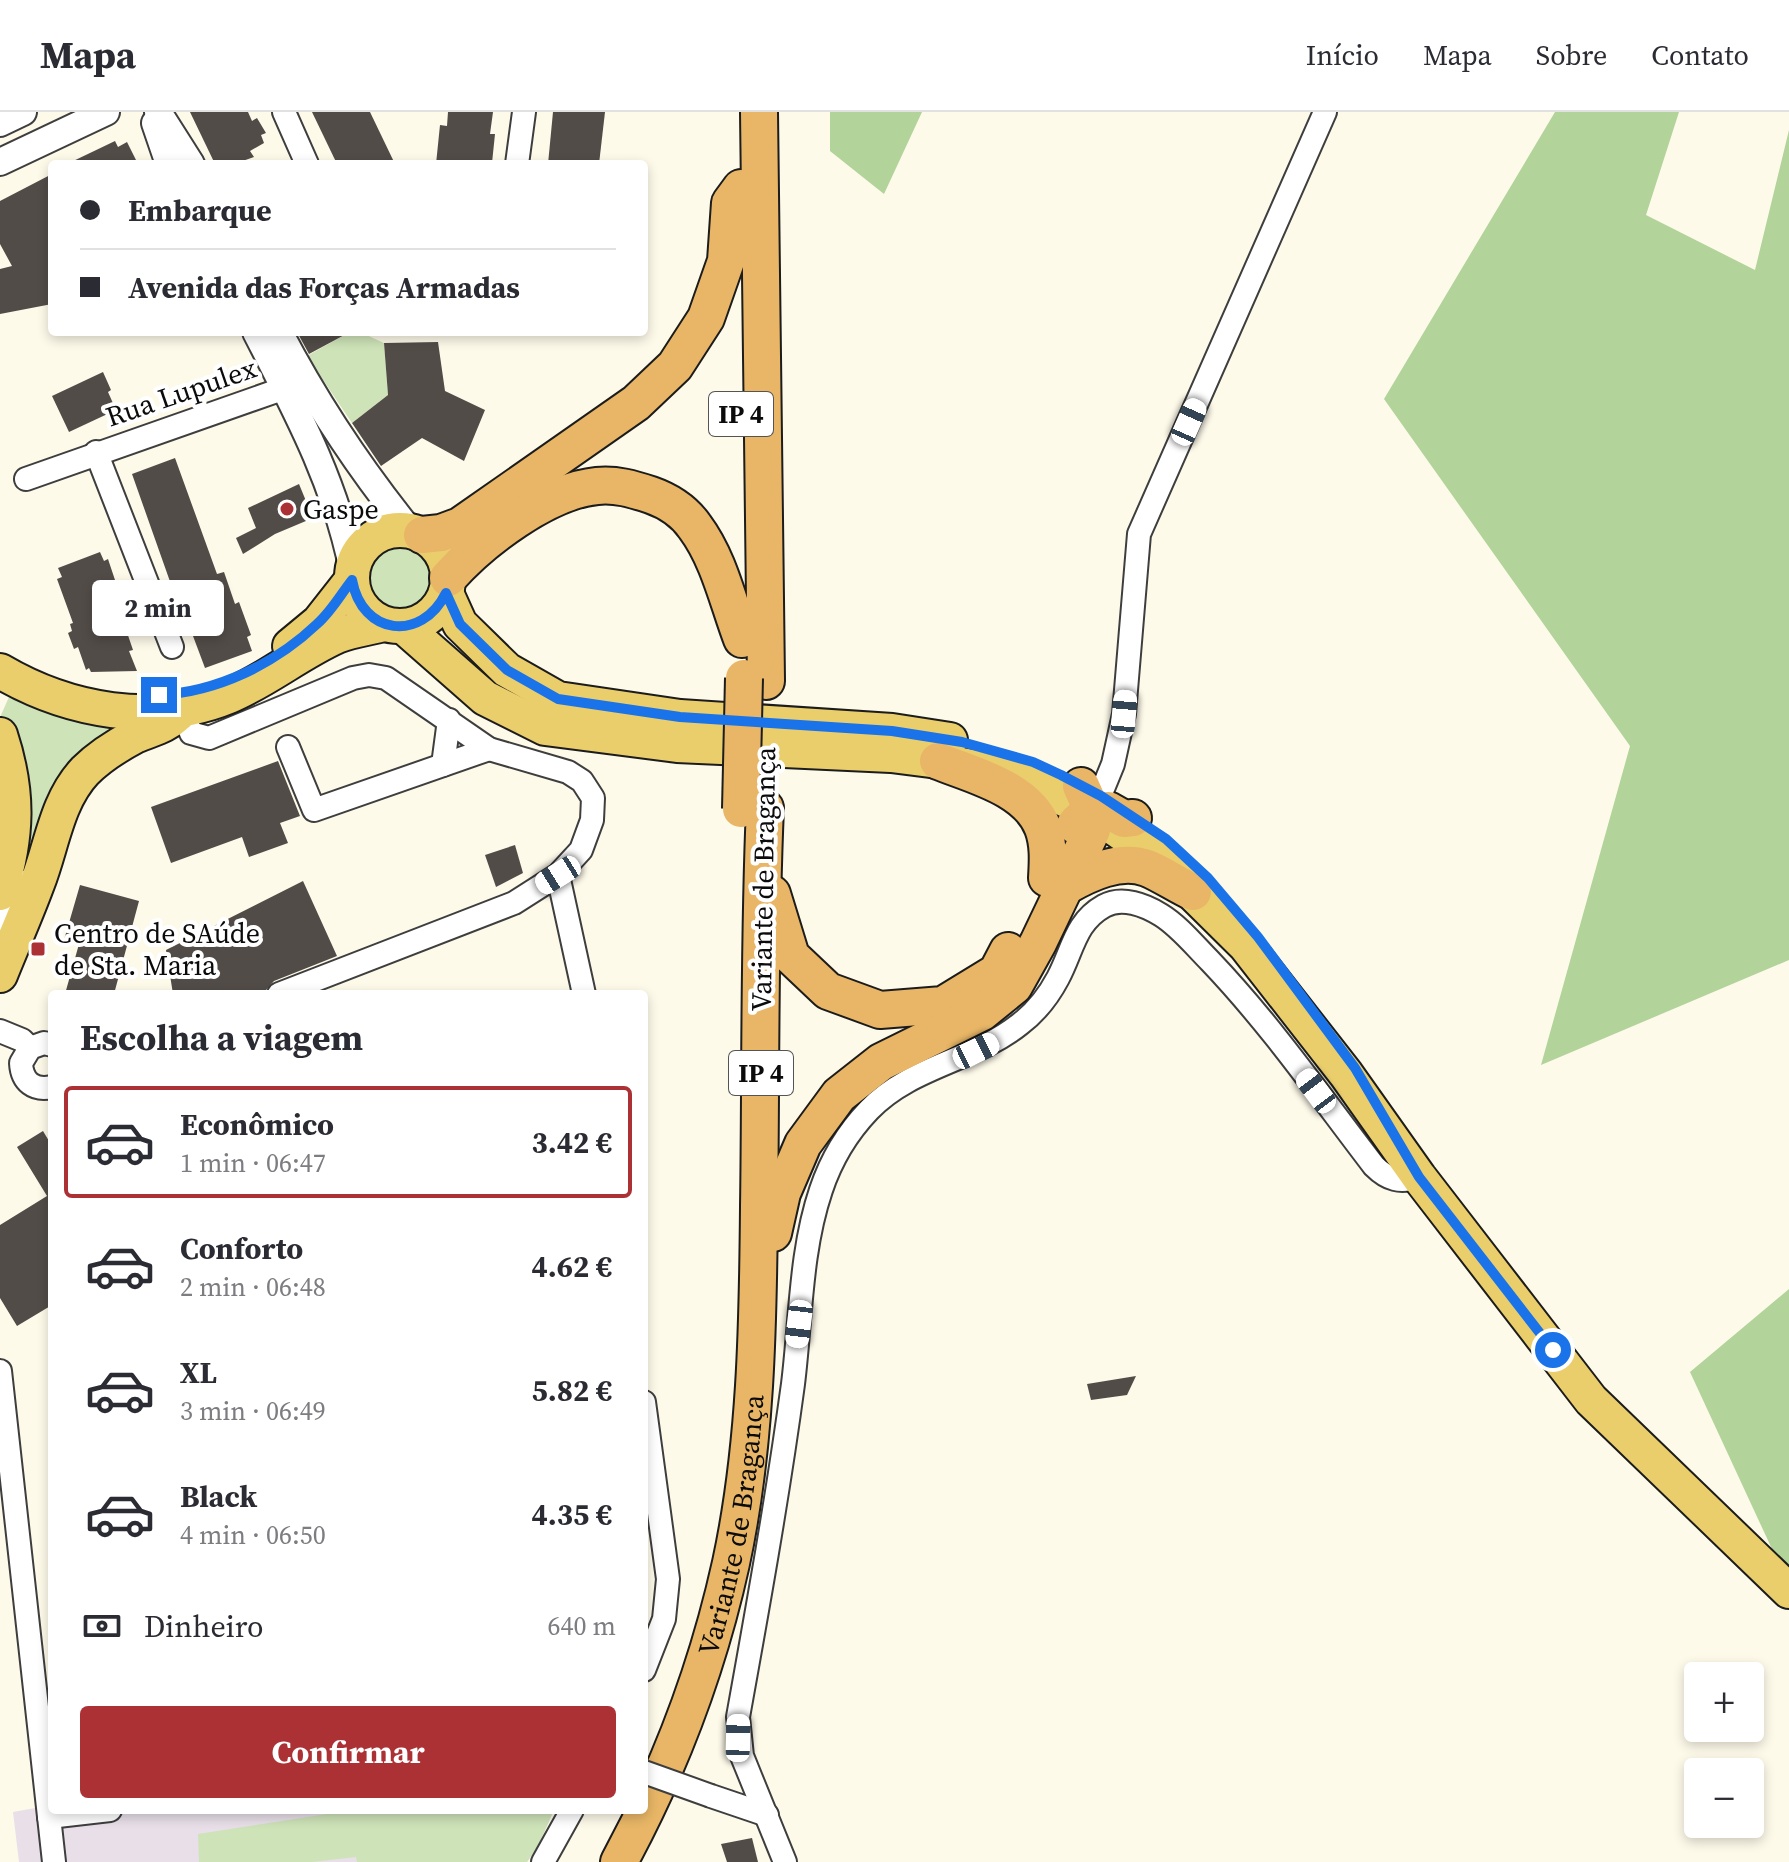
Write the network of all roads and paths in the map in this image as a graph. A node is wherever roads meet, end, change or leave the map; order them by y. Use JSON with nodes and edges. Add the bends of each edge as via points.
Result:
{"nodes":[{"id":1,"x":23,"y":112,"type":"edge"},
{"id":2,"x":106,"y":112,"type":"edge"},
{"id":3,"x":152,"y":112,"type":"edge"},
{"id":4,"x":158,"y":112,"type":"edge"},
{"id":5,"x":284,"y":112,"type":"edge"},
{"id":6,"x":524,"y":112,"type":"edge"},
{"id":7,"x":744,"y":112,"type":"edge"},
{"id":8,"x":759,"y":112,"type":"edge"},
{"id":9,"x":1325,"y":112,"type":"edge"},
{"id":10,"x":0,"y":123,"type":"edge"},
{"id":11,"x":168,"y":160,"type":"edge"},
{"id":12,"x":188,"y":160,"type":"edge"},
{"id":13,"x":305,"y":160,"type":"edge"},
{"id":14,"x":518,"y":160,"type":"edge"},
{"id":15,"x":0,"y":162,"type":"edge"},
{"id":16,"x":741,"y":188,"type":"junction"},
{"id":17,"x":258,"y":336,"type":"edge"},
{"id":18,"x":281,"y":336,"type":"edge"},
{"id":19,"x":285,"y":388,"type":"junction"},
{"id":20,"x":307,"y":435,"type":"junction"},
{"id":21,"x":96,"y":452,"type":"junction"},
{"id":22,"x":26,"y":479,"type":"dead end"},
{"id":23,"x":379,"y":493,"type":"junction"},
{"id":24,"x":416,"y":533,"type":"junction"},
{"id":25,"x":352,"y":575,"type":"junction"},
{"id":26,"x":447,"y":585,"type":"junction"},
{"id":27,"x":394,"y":625,"type":"junction"},
{"id":28,"x":742,"y":639,"type":"junction"},
{"id":29,"x":172,"y":647,"type":"dead end"},
{"id":30,"x":0,"y":650,"type":"edge"},
{"id":31,"x":755,"y":680,"type":"junction"},
{"id":32,"x":13,"y":682,"type":"edge"},
{"id":33,"x":105,"y":702,"type":"junction"},
{"id":34,"x":179,"y":702,"type":"junction"},
{"id":35,"x":449,"y":720,"type":"junction"},
{"id":36,"x":0,"y":735,"type":"edge"},
{"id":37,"x":288,"y":747,"type":"dead end"},
{"id":38,"x":489,"y":749,"type":"junction"},
{"id":39,"x":108,"y":752,"type":"junction"},
{"id":40,"x":938,"y":761,"type":"junction"},
{"id":41,"x":443,"y":765,"type":"junction"},
{"id":42,"x":1092,"y":798,"type":"junction"},
{"id":43,"x":753,"y":809,"type":"junction"},
{"id":44,"x":1133,"y":818,"type":"joint"},
{"id":45,"x":15,"y":827,"type":"junction"},
{"id":46,"x":762,"y":862,"type":"junction"},
{"id":47,"x":558,"y":875,"type":"junction"},
{"id":48,"x":1057,"y":882,"type":"junction"},
{"id":49,"x":1193,"y":892,"type":"junction"},
{"id":50,"x":0,"y":893,"type":"edge"},
{"id":51,"x":0,"y":932,"type":"edge"},
{"id":52,"x":0,"y":975,"type":"edge"},
{"id":53,"x":289,"y":990,"type":"edge"},
{"id":54,"x":583,"y":990,"type":"edge"},
{"id":55,"x":2,"y":1033,"type":"edge"},
{"id":56,"x":34,"y":1052,"type":"edge"},
{"id":57,"x":48,"y":1087,"type":"edge"},
{"id":58,"x":1419,"y":1177,"type":"junction"},
{"id":59,"x":759,"y":1285,"type":"junction"},
{"id":60,"x":0,"y":1371,"type":"edge"},
{"id":61,"x":648,"y":1432,"type":"edge"},
{"id":62,"x":1789,"y":1591,"type":"edge"},
{"id":63,"x":648,"y":1660,"type":"edge"},
{"id":64,"x":648,"y":1758,"type":"edge"},
{"id":65,"x":648,"y":1771,"type":"edge"},
{"id":66,"x":648,"y":1805,"type":"edge"},
{"id":67,"x":48,"y":1808,"type":"edge"},
{"id":68,"x":49,"y":1814,"type":"edge"},
{"id":69,"x":75,"y":1814,"type":"edge"},
{"id":70,"x":570,"y":1814,"type":"edge"},
{"id":71,"x":623,"y":1814,"type":"edge"},
{"id":72,"x":644,"y":1814,"type":"edge"},
{"id":73,"x":767,"y":1815,"type":"junction"},
{"id":74,"x":49,"y":1817,"type":"junction"},
{"id":75,"x":54,"y":1862,"type":"edge"},
{"id":76,"x":543,"y":1862,"type":"edge"},
{"id":77,"x":597,"y":1862,"type":"edge"},
{"id":78,"x":619,"y":1862,"type":"edge"},
{"id":79,"x":785,"y":1862,"type":"edge"}],
"edges":[{"from":1,"to":10,"type":"street"},
{"from":2,"to":15,"type":"street"},
{"from":3,"to":11,"type":"street"},
{"from":4,"to":12,"type":"street"},
{"from":5,"to":13,"type":"street"},
{"from":6,"to":14,"type":"street"},
{"from":7,"to":16,"type":"highway","name":"Variante de Bragança","number":"IP 4"},
{"from":8,"to":31,"type":"highway","name":"Variante de Bragança","number":"IP 4"},
{"from":9,"to":42,"type":"street","via":[[1139,534],[1124,714],[1113,764]]},
{"from":16,"to":24,"type":"highway","via":[[730,203],[726,261],[706,318],[675,366],[636,403],[460,526]]},
{"from":16,"to":28,"type":"highway","name":"Variante de Bragança","number":"IP 4"},
{"from":17,"to":19,"type":"street"},
{"from":18,"to":23,"type":"street"},
{"from":19,"to":20,"type":"street"},
{"from":19,"to":21,"type":"street","name":"Rua Lupulex"},
{"from":20,"to":23,"type":"street","via":[[326,438],[355,480]]},
{"from":20,"to":25,"type":"street","via":[[343,524]]},
{"from":21,"to":22,"type":"street","name":"Rua Lupulex"},
{"from":21,"to":29,"type":"street","name":"Rua Lupulex"},
{"from":23,"to":24,"type":"street"},
{"from":24,"to":25,"type":"main road","via":[[394,530],[367,543]]},
{"from":24,"to":26,"type":"main road","via":[[441,553]]},
{"from":25,"to":27,"type":"main road","via":[[361,607]]},
{"from":25,"to":34,"type":"main road","via":[[319,622],[292,644],[238,678]]},
{"from":26,"to":27,"type":"main road","via":[[430,616]]},
{"from":26,"to":28,"type":"highway","via":[[468,555],[511,522],[572,492],[595,486],[632,488],[668,502],[693,524],[711,553]]},
{"from":26,"to":42,"type":"main road","via":[[460,624],[507,670],[558,699],[680,717],[892,731],[948,740],[1033,762]]},
{"from":27,"to":34,"type":"main road","via":[[339,635],[228,697]]},
{"from":27,"to":40,"type":"main road","via":[[485,698],[545,728],[677,745]]},
{"from":28,"to":31,"type":"highway","name":"Variante de Bragança","number":"IP 4"},
{"from":30,"to":32,"type":"main road"},
{"from":31,"to":43,"type":"highway","name":"Variante de Bragança","number":"IP 4","bridge":true},
{"from":32,"to":33,"type":"main road","via":[[63,700]]},
{"from":33,"to":34,"type":"main road"},
{"from":33,"to":39,"type":"main road","via":[[114,730]]},
{"from":34,"to":35,"type":"street","via":[[191,733],[209,738],[369,675],[395,682]]},
{"from":34,"to":39,"type":"main road","via":[[166,725]]},
{"from":35,"to":38,"type":"street"},
{"from":35,"to":41,"type":"street"},
{"from":36,"to":45,"type":"main road","via":[[9,762]]},
{"from":37,"to":41,"type":"street","via":[[314,810]]},
{"from":38,"to":41,"type":"street"},
{"from":38,"to":47,"type":"street","via":[[568,772],[593,798],[581,850]]},
{"from":39,"to":52,"type":"main road","via":[[84,772],[67,797]]},
{"from":40,"to":42,"type":"main road"},
{"from":40,"to":48,"type":"highway","via":[[1001,786],[1027,804],[1042,826]]},
{"from":42,"to":44,"type":"highway","via":[[1124,819]]},
{"from":42,"to":48,"type":"highway","number":"IP 4","via":[[1077,821]]},
{"from":42,"to":49,"type":"main road"},
{"from":43,"to":46,"type":"highway","name":"Variante de Bragança","number":"IP 4"},
{"from":43,"to":64,"type":"highway","name":"Variante de Bragança","number":"IP 4","via":[[727,1448],[713,1559],[693,1638]]},
{"from":44,"to":58,"type":"main road","via":[[1166,839],[1208,878],[1258,937],[1355,1068]]},
{"from":45,"to":50,"type":"main road"},
{"from":45,"to":51,"type":"street","via":[[20,867]]},
{"from":46,"to":48,"type":"highway","number":"IP 4","via":[[791,956],[828,991],[880,1010],[943,1005],[997,972]]},
{"from":46,"to":59,"type":"highway","name":"Variante de Bragança","number":"IP 4"},
{"from":47,"to":53,"type":"street","via":[[514,903]]},
{"from":47,"to":54,"type":"street"},
{"from":48,"to":49,"type":"highway","via":[[1125,865],[1146,867]]},
{"from":48,"to":59,"type":"highway","via":[[1014,986],[982,1012],[881,1062],[839,1095],[803,1144],[782,1193],[771,1274]]},
{"from":49,"to":58,"type":"main road","via":[[1246,946]]},
{"from":55,"to":56,"type":"street"},
{"from":56,"to":57,"type":"street","via":[[24,1077]]},
{"from":58,"to":62,"type":"main road","via":[[1591,1400]]},
{"from":58,"to":73,"type":"street","via":[[1385,1177],[1232,984],[1164,916],[1127,901],[1108,903],[1088,916],[1046,998],[1005,1037],[910,1078],[869,1111],[831,1162],[811,1224],[783,1450],[738,1717],[742,1756]]},
{"from":59,"to":66,"type":"highway","name":"Variante de Bragança","number":"IP 4","via":[[748,1455],[731,1562],[687,1714]]},
{"from":60,"to":67,"type":"street"},
{"from":61,"to":63,"type":"street","via":[[668,1579],[664,1619]]},
{"from":65,"to":73,"type":"street","bridge":true},
{"from":68,"to":74,"type":"street"},
{"from":69,"to":74,"type":"street"},
{"from":70,"to":76,"type":"street"},
{"from":71,"to":77,"type":"highway"},
{"from":72,"to":78,"type":"highway","name":"Variante de Bragança","number":"IP 4"},
{"from":73,"to":79,"type":"street"},
{"from":74,"to":75,"type":"street"}]}
